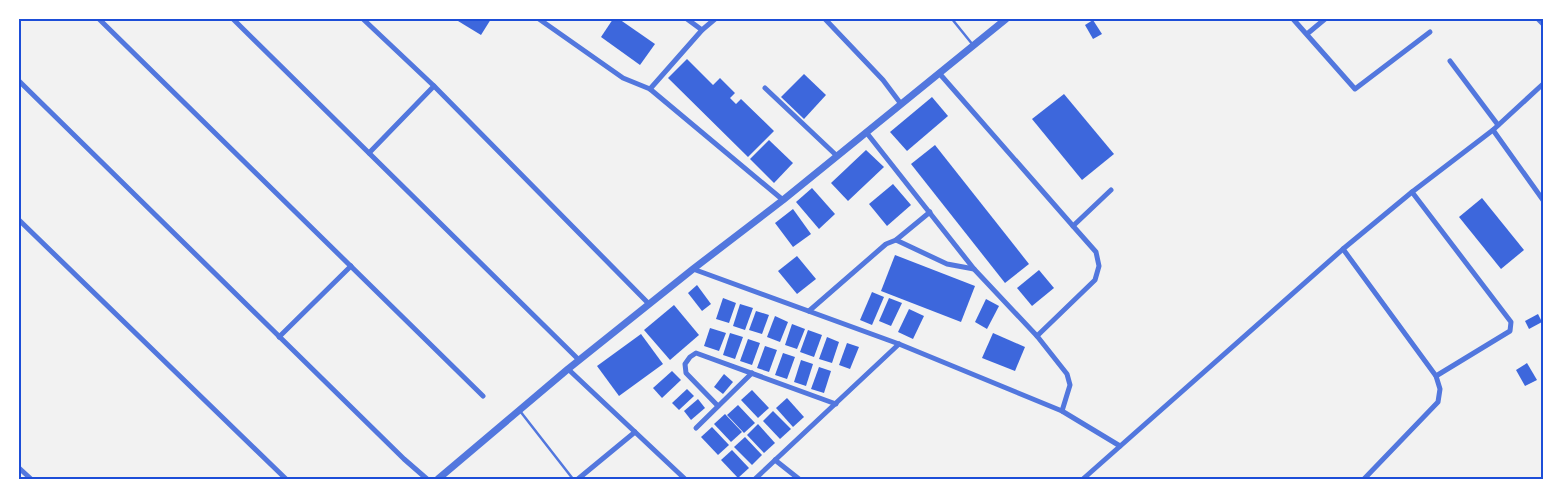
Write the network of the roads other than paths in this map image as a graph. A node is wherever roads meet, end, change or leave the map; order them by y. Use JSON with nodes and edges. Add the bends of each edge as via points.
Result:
{"nodes":[{"id":1,"x":99,"y":19,"type":"edge"},
{"id":2,"x":233,"y":19,"type":"edge"},
{"id":3,"x":363,"y":19,"type":"edge"},
{"id":4,"x":539,"y":19,"type":"edge"},
{"id":5,"x":687,"y":19,"type":"edge"},
{"id":6,"x":715,"y":19,"type":"edge"},
{"id":7,"x":825,"y":19,"type":"edge"},
{"id":8,"x":952,"y":19,"type":"edge"},
{"id":9,"x":1006,"y":19,"type":"edge"},
{"id":10,"x":1293,"y":19,"type":"edge"},
{"id":11,"x":1325,"y":19,"type":"edge"},
{"id":12,"x":1538,"y":19,"type":"edge"},
{"id":13,"x":1543,"y":24,"type":"edge"},
{"id":14,"x":702,"y":30,"type":"junction"},
{"id":15,"x":1430,"y":32,"type":"dead end"},
{"id":16,"x":1306,"y":34,"type":"junction"},
{"id":17,"x":973,"y":45,"type":"junction"},
{"id":18,"x":1450,"y":61,"type":"dead end"},
{"id":19,"x":939,"y":73,"type":"junction"},
{"id":20,"x":19,"y":81,"type":"edge"},
{"id":21,"x":1543,"y":84,"type":"edge"},
{"id":22,"x":434,"y":86,"type":"junction"},
{"id":23,"x":765,"y":88,"type":"dead end"},
{"id":24,"x":650,"y":90,"type":"junction"},
{"id":25,"x":901,"y":104,"type":"junction"},
{"id":26,"x":1498,"y":125,"type":"junction"},
{"id":27,"x":1493,"y":130,"type":"junction"},
{"id":28,"x":866,"y":132,"type":"junction"},
{"id":29,"x":368,"y":153,"type":"junction"},
{"id":30,"x":837,"y":156,"type":"junction"},
{"id":31,"x":1111,"y":190,"type":"dead end"},
{"id":32,"x":1412,"y":192,"type":"junction"},
{"id":33,"x":783,"y":200,"type":"junction"},
{"id":34,"x":1543,"y":200,"type":"edge"},
{"id":35,"x":930,"y":212,"type":"junction"},
{"id":36,"x":19,"y":220,"type":"edge"},
{"id":37,"x":1073,"y":226,"type":"junction"},
{"id":38,"x":896,"y":240,"type":"junction"},
{"id":39,"x":1343,"y":249,"type":"junction"},
{"id":40,"x":351,"y":266,"type":"junction"},
{"id":41,"x":693,"y":269,"type":"junction"},
{"id":42,"x":974,"y":269,"type":"junction"},
{"id":43,"x":649,"y":304,"type":"junction"},
{"id":44,"x":809,"y":311,"type":"junction"},
{"id":45,"x":1037,"y":336,"type":"junction"},
{"id":46,"x":279,"y":337,"type":"junction"},
{"id":47,"x":899,"y":344,"type":"junction"},
{"id":48,"x":579,"y":360,"type":"junction"},
{"id":49,"x":568,"y":369,"type":"junction"},
{"id":50,"x":752,"y":373,"type":"junction"},
{"id":51,"x":1436,"y":376,"type":"junction"},
{"id":52,"x":483,"y":396,"type":"dead end"},
{"id":53,"x":836,"y":404,"type":"junction"},
{"id":54,"x":718,"y":406,"type":"junction"},
{"id":55,"x":519,"y":410,"type":"junction"},
{"id":56,"x":1062,"y":412,"type":"junction"},
{"id":57,"x":696,"y":428,"type":"dead end"},
{"id":58,"x":635,"y":432,"type":"junction"},
{"id":59,"x":1120,"y":446,"type":"junction"},
{"id":60,"x":775,"y":460,"type":"junction"},
{"id":61,"x":19,"y":468,"type":"edge"},
{"id":62,"x":31,"y":479,"type":"edge"},
{"id":63,"x":286,"y":479,"type":"edge"},
{"id":64,"x":427,"y":479,"type":"edge"},
{"id":65,"x":438,"y":479,"type":"edge"},
{"id":66,"x":573,"y":479,"type":"edge"},
{"id":67,"x":578,"y":479,"type":"edge"},
{"id":68,"x":685,"y":479,"type":"edge"},
{"id":69,"x":755,"y":479,"type":"edge"},
{"id":70,"x":799,"y":479,"type":"edge"},
{"id":71,"x":1083,"y":479,"type":"edge"},
{"id":72,"x":1364,"y":479,"type":"edge"}],
"edges":[{"from":1,"to":40,"type":"street"},
{"from":2,"to":29,"type":"street"},
{"from":3,"to":22,"type":"street"},
{"from":4,"to":24,"type":"street","via":[[623,78]]},
{"from":5,"to":14,"type":"street"},
{"from":6,"to":14,"type":"street"},
{"from":7,"to":25,"type":"street","via":[[883,80]]},
{"from":8,"to":17,"type":"lane"},
{"from":9,"to":17,"type":"street"},
{"from":10,"to":16,"type":"street"},
{"from":11,"to":16,"type":"street"},
{"from":12,"to":13,"type":"street"},
{"from":14,"to":24,"type":"street"},
{"from":15,"to":16,"type":"street","via":[[1358,89],[1353,88]]},
{"from":17,"to":19,"type":"street"},
{"from":18,"to":26,"type":"street"},
{"from":19,"to":25,"type":"street"},
{"from":19,"to":37,"type":"street"},
{"from":20,"to":46,"type":"street"},
{"from":21,"to":26,"type":"street"},
{"from":22,"to":29,"type":"street"},
{"from":22,"to":43,"type":"street"},
{"from":23,"to":30,"type":"street"},
{"from":24,"to":33,"type":"street"},
{"from":25,"to":28,"type":"street"},
{"from":26,"to":27,"type":"street"},
{"from":27,"to":32,"type":"street"},
{"from":27,"to":34,"type":"street"},
{"from":28,"to":30,"type":"street"},
{"from":28,"to":35,"type":"street"},
{"from":29,"to":48,"type":"street"},
{"from":30,"to":33,"type":"street"},
{"from":31,"to":37,"type":"street"},
{"from":32,"to":39,"type":"street"},
{"from":32,"to":51,"type":"street","via":[[1511,322],[1510,331]]},
{"from":33,"to":41,"type":"street"},
{"from":35,"to":38,"type":"street"},
{"from":35,"to":42,"type":"street"},
{"from":36,"to":63,"type":"street"},
{"from":37,"to":45,"type":"street","via":[[1096,252],[1099,266],[1094,280]]},
{"from":38,"to":42,"type":"street","via":[[947,264]]},
{"from":38,"to":44,"type":"street","via":[[886,244]]},
{"from":39,"to":51,"type":"street"},
{"from":39,"to":59,"type":"street"},
{"from":40,"to":46,"type":"street"},
{"from":40,"to":52,"type":"street"},
{"from":41,"to":43,"type":"street"},
{"from":41,"to":44,"type":"street"},
{"from":42,"to":45,"type":"street"},
{"from":43,"to":48,"type":"street"},
{"from":44,"to":47,"type":"street"},
{"from":45,"to":56,"type":"street","via":[[1067,374],[1070,385]]},
{"from":46,"to":64,"type":"street"},
{"from":47,"to":53,"type":"street"},
{"from":47,"to":56,"type":"street"},
{"from":48,"to":49,"type":"street"},
{"from":49,"to":55,"type":"street"},
{"from":49,"to":58,"type":"street"},
{"from":50,"to":53,"type":"street"},
{"from":50,"to":54,"type":"street"},
{"from":50,"to":54,"type":"street","via":[[696,353],[690,357],[685,364],[686,373]]},
{"from":51,"to":72,"type":"street","via":[[1440,389],[1438,402]]},
{"from":53,"to":60,"type":"street"},
{"from":54,"to":57,"type":"street"},
{"from":55,"to":65,"type":"street"},
{"from":55,"to":66,"type":"lane"},
{"from":56,"to":59,"type":"street"},
{"from":58,"to":67,"type":"street"},
{"from":58,"to":68,"type":"street"},
{"from":59,"to":71,"type":"street"},
{"from":60,"to":69,"type":"street"},
{"from":60,"to":70,"type":"street"},
{"from":61,"to":62,"type":"street"}]}
